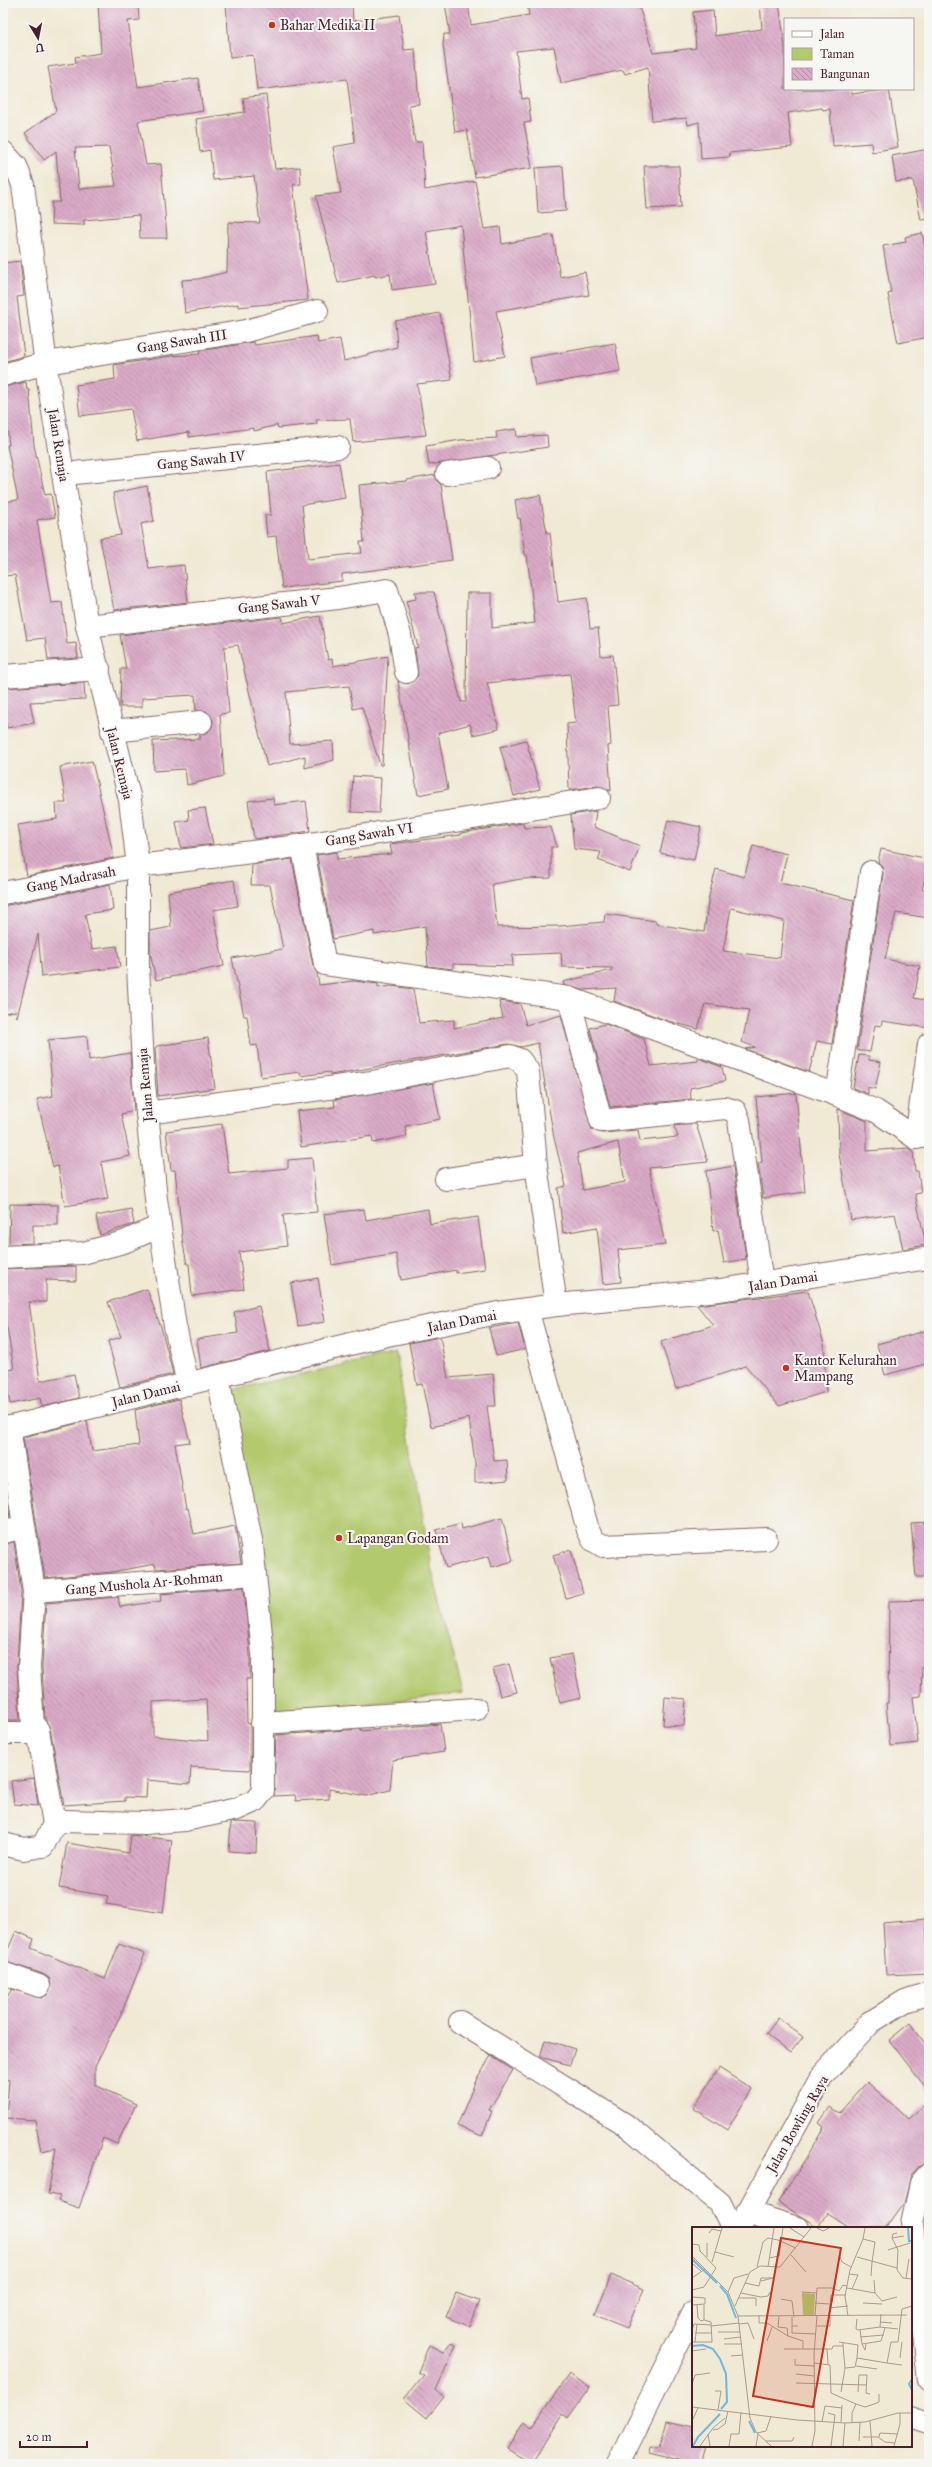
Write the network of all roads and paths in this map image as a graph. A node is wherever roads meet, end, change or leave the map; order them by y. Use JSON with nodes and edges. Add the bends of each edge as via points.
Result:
{"nodes":[{"id":1,"x":3,"y":152,"type":"edge"},
{"id":2,"x":317,"y":312,"type":"dead end"},
{"id":3,"x":46,"y":363,"type":"junction"},
{"id":4,"x":3,"y":375,"type":"edge"},
{"id":5,"x":338,"y":447,"type":"dead end"},
{"id":6,"x":488,"y":468,"type":"dead end"},
{"id":7,"x":64,"y":474,"type":"junction"},
{"id":8,"x":446,"y":474,"type":"dead end"},
{"id":9,"x":87,"y":626,"type":"junction"},
{"id":10,"x":99,"y":669,"type":"junction"},
{"id":11,"x":406,"y":672,"type":"dead end"},
{"id":12,"x":3,"y":676,"type":"edge"},
{"id":13,"x":200,"y":722,"type":"dead end"},
{"id":14,"x":112,"y":731,"type":"junction"},
{"id":15,"x":599,"y":798,"type":"dead end"},
{"id":16,"x":302,"y":845,"type":"junction"},
{"id":17,"x":138,"y":866,"type":"junction"},
{"id":18,"x":871,"y":872,"type":"dead end"},
{"id":19,"x":3,"y":893,"type":"edge"},
{"id":20,"x":569,"y":998,"type":"junction"},
{"id":21,"x":929,"y":1044,"type":"edge"},
{"id":22,"x":837,"y":1094,"type":"junction"},
{"id":23,"x":147,"y":1113,"type":"junction"},
{"id":24,"x":922,"y":1137,"type":"edge"},
{"id":25,"x":536,"y":1165,"type":"junction"},
{"id":26,"x":446,"y":1178,"type":"dead end"},
{"id":27,"x":160,"y":1226,"type":"junction"},
{"id":28,"x":3,"y":1257,"type":"edge"},
{"id":29,"x":929,"y":1258,"type":"edge"},
{"id":30,"x":762,"y":1284,"type":"junction"},
{"id":31,"x":556,"y":1305,"type":"junction"},
{"id":32,"x":527,"y":1309,"type":"junction"},
{"id":33,"x":218,"y":1378,"type":"junction"},
{"id":34,"x":188,"y":1384,"type":"junction"},
{"id":35,"x":6,"y":1428,"type":"edge"},
{"id":36,"x":13,"y":1530,"type":"edge"},
{"id":37,"x":766,"y":1539,"type":"dead end"},
{"id":38,"x":255,"y":1574,"type":"junction"},
{"id":39,"x":34,"y":1591,"type":"junction"},
{"id":40,"x":476,"y":1709,"type":"dead end"},
{"id":41,"x":262,"y":1723,"type":"junction"},
{"id":42,"x":34,"y":1725,"type":"junction"},
{"id":43,"x":3,"y":1733,"type":"edge"},
{"id":44,"x":54,"y":1824,"type":"junction"},
{"id":45,"x":3,"y":1844,"type":"edge"},
{"id":46,"x":3,"y":1973,"type":"edge"},
{"id":47,"x":39,"y":1986,"type":"dead end"},
{"id":48,"x":929,"y":1993,"type":"edge"},
{"id":49,"x":460,"y":2022,"type":"dead end"},
{"id":50,"x":929,"y":2174,"type":"edge"},
{"id":51,"x":743,"y":2220,"type":"edge"},
{"id":52,"x":732,"y":2227,"type":"edge"},
{"id":53,"x":790,"y":2227,"type":"edge"},
{"id":54,"x":913,"y":2262,"type":"edge"},
{"id":55,"x":692,"y":2317,"type":"edge"},
{"id":56,"x":685,"y":2348,"type":"edge"},
{"id":57,"x":929,"y":2381,"type":"edge"},
{"id":58,"x":912,"y":2417,"type":"edge"},
{"id":59,"x":929,"y":2423,"type":"edge"},
{"id":60,"x":618,"y":2464,"type":"edge"}],
"edges":[{"from":1,"to":3,"type":"street","name":"Jalan Remaja","via":[[16,166],[23,185]]},
{"from":2,"to":3,"type":"street","name":"Gang Sawah III","via":[[246,332]]},
{"from":3,"to":4,"type":"street","name":"Gang Sawah III"},
{"from":3,"to":7,"type":"street","name":"Jalan Remaja"},
{"from":5,"to":7,"type":"street","name":"Gang Sawah IV"},
{"from":6,"to":8,"type":"street"},
{"from":7,"to":9,"type":"street","name":"Jalan Remaja"},
{"from":9,"to":10,"type":"street","name":"Jalan Remaja"},
{"from":9,"to":11,"type":"street","name":"Gang Sawah V","via":[[338,598],[387,590],[400,635]]},
{"from":10,"to":12,"type":"street"},
{"from":10,"to":14,"type":"street","name":"Jalan Remaja"},
{"from":13,"to":14,"type":"street"},
{"from":14,"to":17,"type":"street","name":"Jalan Remaja","via":[[130,800]]},
{"from":15,"to":16,"type":"street","name":"Gang Sawah VI"},
{"from":16,"to":17,"type":"street","name":"Gang Sawah VI"},
{"from":16,"to":20,"type":"street","via":[[325,964]]},
{"from":17,"to":19,"type":"street","name":"Gang Madrasah"},
{"from":17,"to":23,"type":"street","name":"Jalan Remaja","via":[[138,967]]},
{"from":18,"to":22,"type":"street"},
{"from":20,"to":22,"type":"street"},
{"from":20,"to":30,"type":"street","via":[[601,1121],[725,1108],[735,1111],[740,1120]]},
{"from":21,"to":24,"type":"street"},
{"from":22,"to":24,"type":"street","via":[[876,1111]]},
{"from":23,"to":25,"type":"street","via":[[372,1082],[510,1056],[520,1060],[528,1071]]},
{"from":23,"to":27,"type":"street","name":"Jalan Remaja"},
{"from":25,"to":26,"type":"street"},
{"from":25,"to":31,"type":"street"},
{"from":27,"to":28,"type":"street","via":[[124,1242],[83,1253]]},
{"from":27,"to":34,"type":"street","name":"Jalan Remaja","via":[[175,1326]]},
{"from":29,"to":30,"type":"street","name":"Jalan Damai"},
{"from":30,"to":31,"type":"street","name":"Jalan Damai"},
{"from":31,"to":32,"type":"street","name":"Jalan Damai"},
{"from":32,"to":33,"type":"street","name":"Jalan Damai","via":[[387,1335]]},
{"from":32,"to":37,"type":"street","via":[[588,1530],[594,1540],[603,1546]]},
{"from":33,"to":34,"type":"street","name":"Jalan Damai"},
{"from":33,"to":38,"type":"street","via":[[252,1545]]},
{"from":34,"to":35,"type":"street","name":"Jalan Damai"},
{"from":35,"to":36,"type":"street"},
{"from":36,"to":39,"type":"street"},
{"from":38,"to":39,"type":"street","name":"Gang Mushola Ar-Rohman"},
{"from":38,"to":41,"type":"street","via":[[263,1654]]},
{"from":39,"to":42,"type":"street","via":[[29,1667]]},
{"from":40,"to":41,"type":"street"},
{"from":41,"to":44,"type":"street","via":[[263,1791],[255,1801],[237,1809],[185,1820],[145,1823],[62,1821]]},
{"from":42,"to":43,"type":"street","via":[[27,1733]]},
{"from":42,"to":44,"type":"street","via":[[38,1730]]},
{"from":44,"to":45,"type":"street","via":[[43,1846],[24,1849]]},
{"from":46,"to":47,"type":"street"},
{"from":48,"to":51,"type":"street","name":"Jalan Bowling Raya","via":[[905,2001],[871,2022],[823,2075]]},
{"from":49,"to":52,"type":"street","via":[[629,2127],[720,2203]]},
{"from":50,"to":54,"type":"street","via":[[921,2183],[912,2223]]},
{"from":51,"to":53,"type":"street"},
{"from":54,"to":57,"type":"street"},
{"from":55,"to":56,"type":"street"},
{"from":56,"to":60,"type":"street"},
{"from":58,"to":59,"type":"street"}]}
